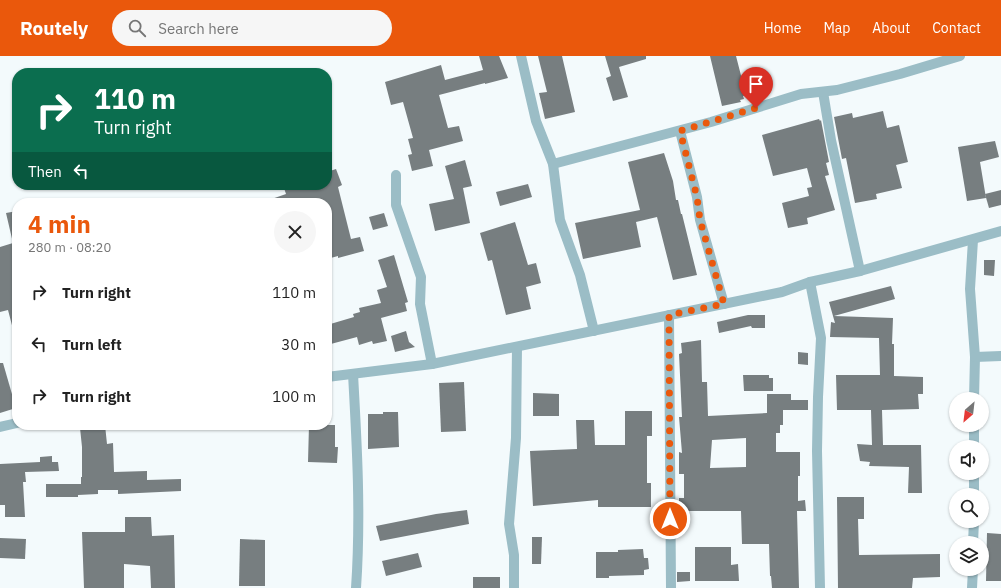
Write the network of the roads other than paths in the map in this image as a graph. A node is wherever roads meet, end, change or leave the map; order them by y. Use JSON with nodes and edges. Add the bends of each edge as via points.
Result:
{"nodes":[{"id":1,"x":521,"y":56,"type":"edge"},
{"id":2,"x":960,"y":56,"type":"edge"},
{"id":3,"x":823,"y":92,"type":"junction"},
{"id":4,"x":680,"y":131,"type":"junction"},
{"id":5,"x":553,"y":164,"type":"junction"},
{"id":6,"x":396,"y":175,"type":"dead end"},
{"id":7,"x":1001,"y":231,"type":"edge"},
{"id":8,"x":973,"y":240,"type":"junction"},
{"id":9,"x":860,"y":271,"type":"junction"},
{"id":10,"x":810,"y":282,"type":"junction"},
{"id":11,"x":724,"y":304,"type":"junction"},
{"id":12,"x":669,"y":315,"type":"junction"},
{"id":13,"x":594,"y":331,"type":"junction"},
{"id":14,"x":517,"y":347,"type":"junction"},
{"id":15,"x":1001,"y":356,"type":"edge"},
{"id":16,"x":975,"y":357,"type":"junction"},
{"id":17,"x":432,"y":364,"type":"junction"},
{"id":18,"x":353,"y":374,"type":"junction"},
{"id":19,"x":332,"y":376,"type":"edge"},
{"id":20,"x":974,"y":392,"type":"edge"},
{"id":21,"x":12,"y":424,"type":"edge"},
{"id":22,"x":0,"y":427,"type":"edge"},
{"id":23,"x":973,"y":576,"type":"edge"},
{"id":24,"x":356,"y":588,"type":"edge"},
{"id":25,"x":514,"y":588,"type":"edge"},
{"id":26,"x":671,"y":588,"type":"edge"},
{"id":27,"x":820,"y":588,"type":"edge"},
{"id":28,"x":972,"y":588,"type":"edge"}],
"edges":[{"from":1,"to":5,"type":"street","via":[[536,121]]},
{"from":2,"to":3,"type":"street","via":[[874,81]]},
{"from":3,"to":4,"type":"street","via":[[801,94]]},
{"from":3,"to":9,"type":"street"},
{"from":4,"to":5,"type":"street"},
{"from":4,"to":11,"type":"street","via":[[697,197],[700,220]]},
{"from":5,"to":13,"type":"street","via":[[560,220],[580,275]]},
{"from":6,"to":17,"type":"street","via":[[396,205],[421,277],[420,304]]},
{"from":7,"to":8,"type":"street"},
{"from":8,"to":9,"type":"street"},
{"from":8,"to":16,"type":"street","via":[[970,289]]},
{"from":9,"to":10,"type":"street"},
{"from":10,"to":11,"type":"street","via":[[782,292]]},
{"from":10,"to":27,"type":"street","via":[[821,338],[817,451]]},
{"from":11,"to":12,"type":"street"},
{"from":12,"to":13,"type":"street"},
{"from":12,"to":26,"type":"street"},
{"from":13,"to":14,"type":"street"},
{"from":14,"to":17,"type":"street"},
{"from":14,"to":25,"type":"street","via":[[516,438],[509,524],[514,554]]},
{"from":15,"to":16,"type":"street"},
{"from":16,"to":20,"type":"street"},
{"from":17,"to":18,"type":"street"},
{"from":18,"to":19,"type":"street"},
{"from":18,"to":24,"type":"street","via":[[359,531]]},
{"from":21,"to":22,"type":"street"},
{"from":23,"to":28,"type":"street"}]}
